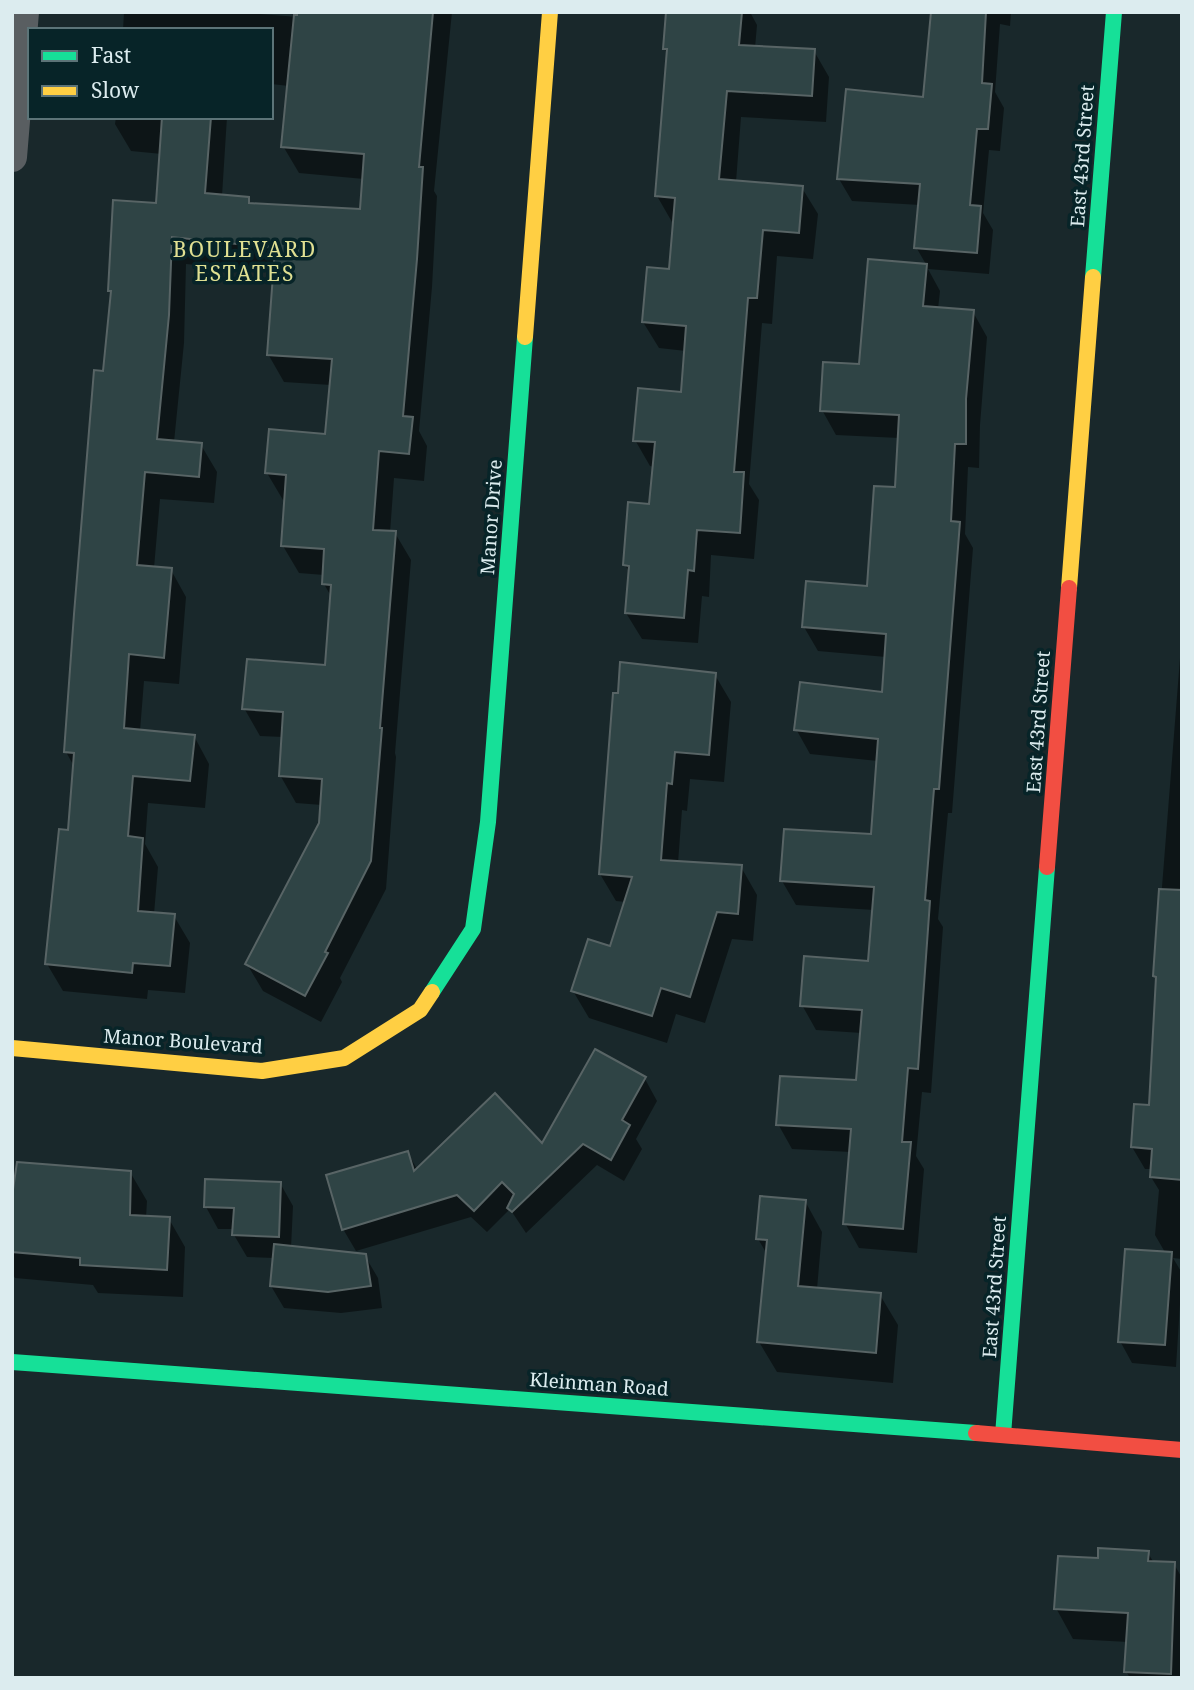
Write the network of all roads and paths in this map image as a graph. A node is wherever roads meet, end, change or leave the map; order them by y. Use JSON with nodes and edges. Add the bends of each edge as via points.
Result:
{"nodes":[{"id":1,"x":23,"y":12,"type":"edge"},
{"id":2,"x":550,"y":12,"type":"edge"},
{"id":3,"x":1114,"y":12,"type":"edge"},
{"id":4,"x":12,"y":157,"type":"edge"},
{"id":5,"x":420,"y":1010,"type":"joint"},
{"id":6,"x":12,"y":1048,"type":"edge"},
{"id":7,"x":12,"y":1362,"type":"edge"},
{"id":8,"x":1003,"y":1435,"type":"junction"},
{"id":9,"x":1182,"y":1450,"type":"edge"}],
"edges":[{"from":1,"to":4,"type":"street"},
{"from":2,"to":5,"type":"street","name":"Manor Drive","via":[[488,822],[473,929]]},
{"from":3,"to":8,"type":"street","name":"East 43rd Street"},
{"from":5,"to":6,"type":"street","name":"Manor Boulevard","via":[[344,1058],[262,1071]]},
{"from":7,"to":8,"type":"street","name":"Kleinman Road"},
{"from":8,"to":9,"type":"street","name":"Kleinman Road"}]}
